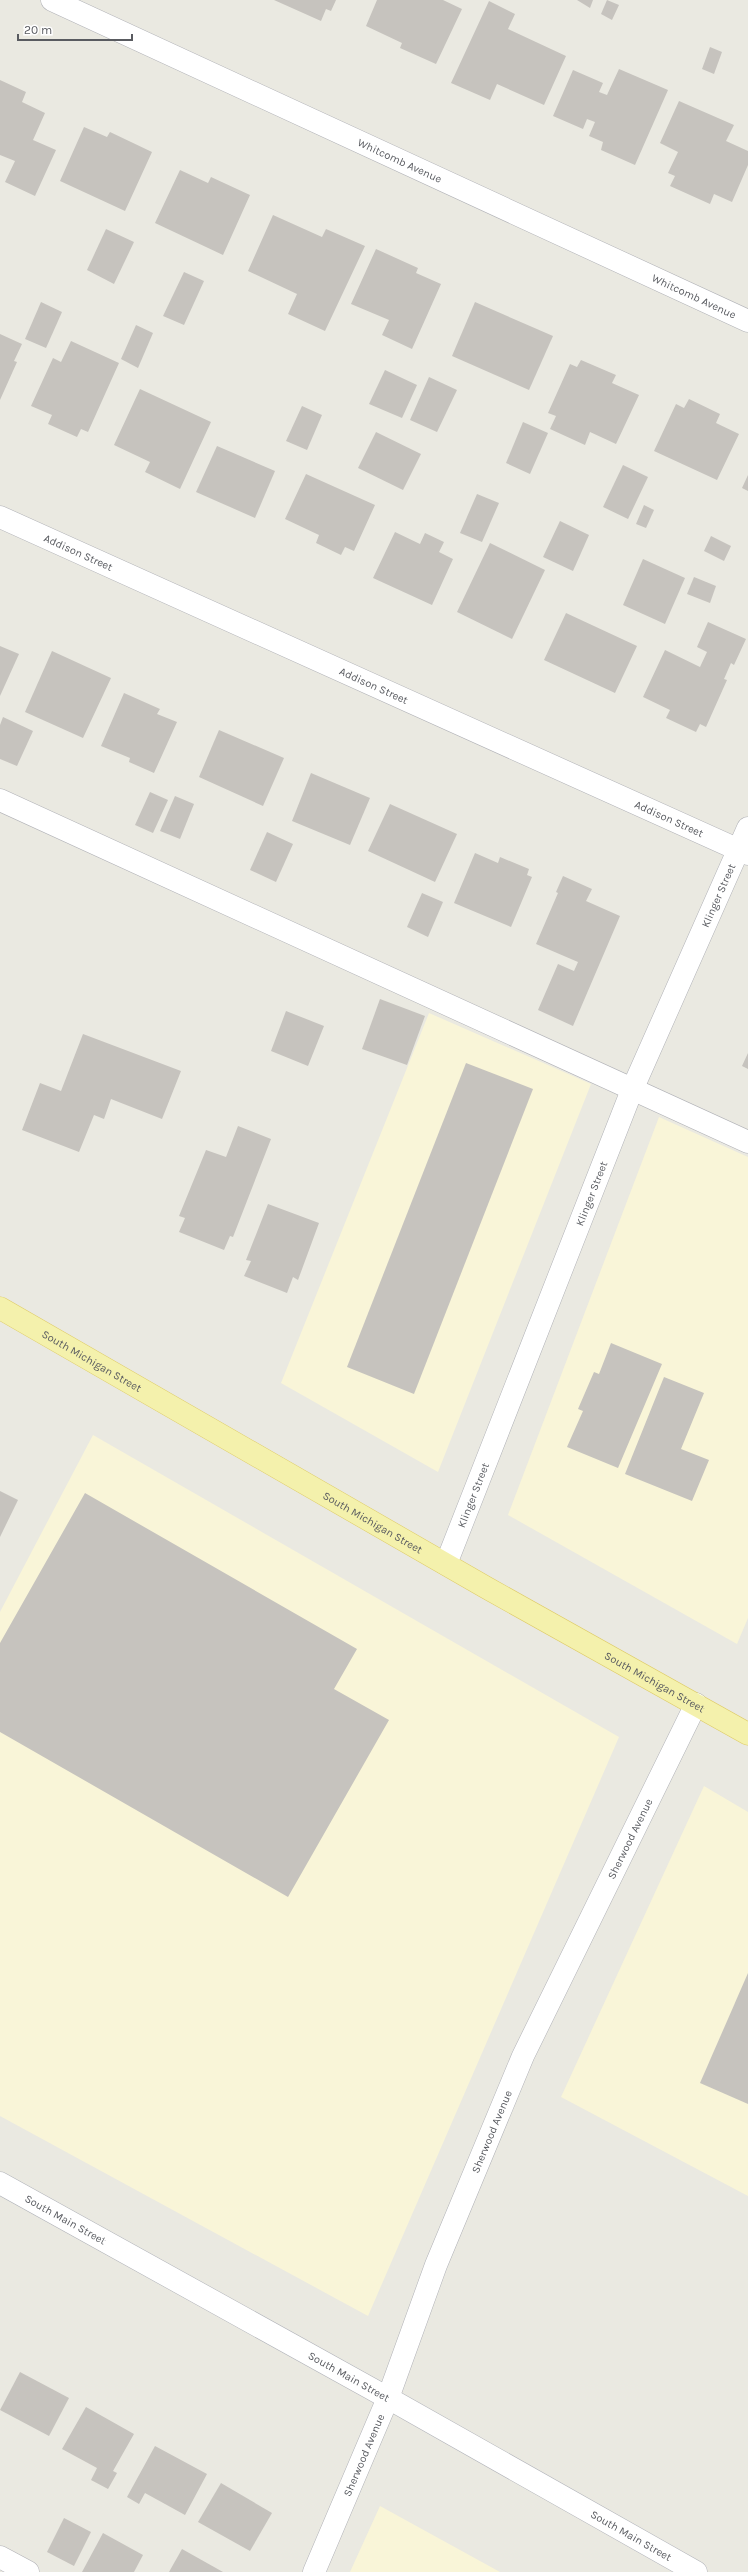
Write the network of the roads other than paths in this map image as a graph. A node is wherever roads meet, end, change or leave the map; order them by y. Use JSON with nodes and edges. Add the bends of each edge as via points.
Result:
{"nodes":[{"id":1,"x":52,"y":0,"type":"edge"},
{"id":2,"x":748,"y":321,"type":"edge"},
{"id":3,"x":0,"y":516,"type":"edge"},
{"id":4,"x":0,"y":800,"type":"edge"},
{"id":5,"x":748,"y":828,"type":"edge"},
{"id":6,"x":743,"y":852,"type":"edge"},
{"id":7,"x":632,"y":1090,"type":"junction"},
{"id":8,"x":748,"y":1142,"type":"edge"},
{"id":9,"x":0,"y":1308,"type":"edge"},
{"id":10,"x":446,"y":1564,"type":"junction"},
{"id":11,"x":696,"y":1704,"type":"junction"},
{"id":12,"x":748,"y":1734,"type":"edge"},
{"id":13,"x":0,"y":2183,"type":"edge"},
{"id":14,"x":388,"y":2398,"type":"junction"},
{"id":15,"x":0,"y":2557,"type":"edge"},
{"id":16,"x":28,"y":2572,"type":"edge"},
{"id":17,"x":314,"y":2572,"type":"edge"},
{"id":18,"x":696,"y":2572,"type":"edge"}],
"edges":[{"from":1,"to":2,"type":"street","name":"Whitcomb Avenue"},
{"from":3,"to":6,"type":"street","name":"Addison Street"},
{"from":4,"to":7,"type":"street"},
{"from":5,"to":6,"type":"street","name":"Klinger Street"},
{"from":6,"to":7,"type":"street","name":"Klinger Street"},
{"from":7,"to":8,"type":"street"},
{"from":7,"to":10,"type":"street","name":"Klinger Street"},
{"from":9,"to":10,"type":"main road","name":"South Michigan Street"},
{"from":10,"to":11,"type":"main road","name":"South Michigan Street"},
{"from":11,"to":12,"type":"main road","name":"South Michigan Street"},
{"from":11,"to":14,"type":"street","name":"Sherwood Avenue","via":[[523,2056],[439,2257]]},
{"from":13,"to":14,"type":"street","name":"South Main Street"},
{"from":14,"to":17,"type":"street","name":"Sherwood Avenue"},
{"from":14,"to":18,"type":"street","name":"South Main Street"},
{"from":15,"to":16,"type":"street"}]}
